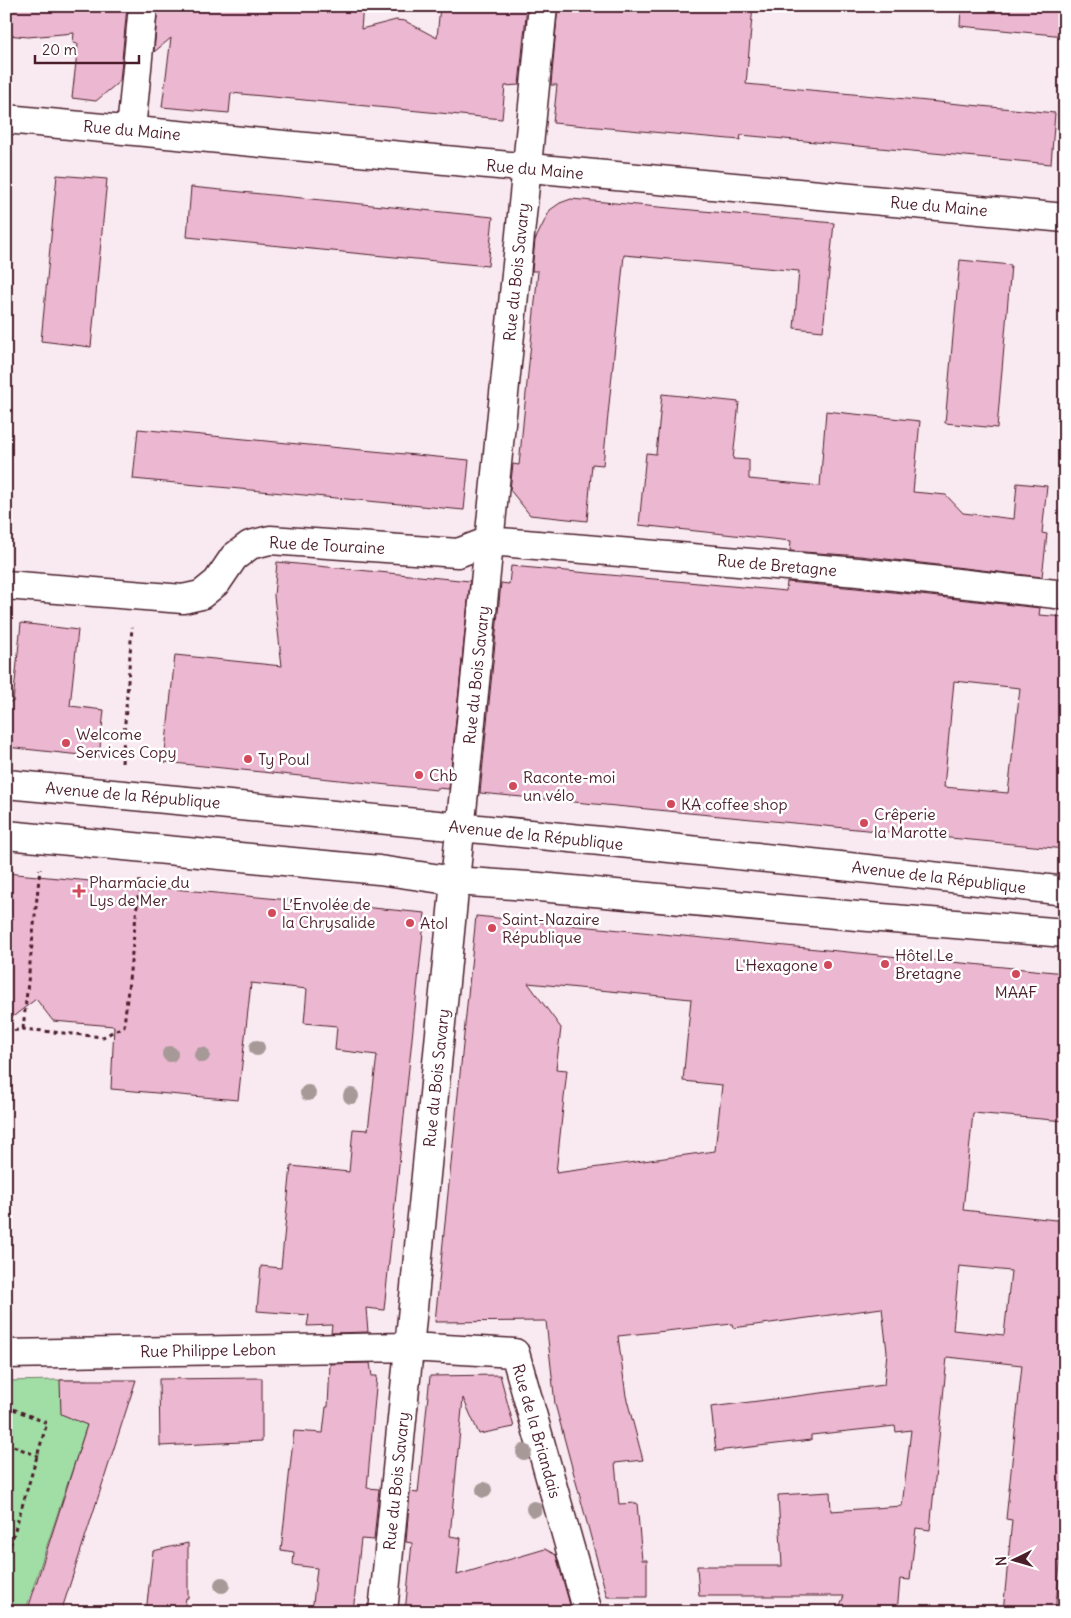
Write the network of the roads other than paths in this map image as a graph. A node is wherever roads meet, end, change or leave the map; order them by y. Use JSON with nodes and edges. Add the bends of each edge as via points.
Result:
{"nodes":[{"id":1,"x":143,"y":6,"type":"edge"},
{"id":2,"x":543,"y":6,"type":"edge"},
{"id":3,"x":6,"y":119,"type":"edge"},
{"id":4,"x":131,"y":130,"type":"junction"},
{"id":5,"x":527,"y":168,"type":"junction"},
{"id":6,"x":1065,"y":218,"type":"edge"},
{"id":7,"x":489,"y":541,"type":"junction"},
{"id":8,"x":6,"y":585,"type":"edge"},
{"id":9,"x":1065,"y":595,"type":"edge"},
{"id":10,"x":6,"y":784,"type":"edge"},
{"id":11,"x":460,"y":826,"type":"junction"},
{"id":12,"x":6,"y":835,"type":"edge"},
{"id":13,"x":455,"y":881,"type":"junction"},
{"id":14,"x":1065,"y":891,"type":"edge"},
{"id":15,"x":1065,"y":933,"type":"edge"},
{"id":16,"x":409,"y":1347,"type":"junction"},
{"id":17,"x":6,"y":1354,"type":"edge"},
{"id":18,"x":383,"y":1612,"type":"edge"},
{"id":19,"x":588,"y":1612,"type":"edge"}],
"edges":[{"from":1,"to":4,"type":"street"},
{"from":2,"to":5,"type":"street","name":"Rue du Bois Savary"},
{"from":3,"to":4,"type":"street","name":"Rue du Maine"},
{"from":4,"to":5,"type":"street","name":"Rue du Maine"},
{"from":5,"to":6,"type":"street","name":"Rue du Maine"},
{"from":5,"to":7,"type":"street","name":"Rue du Bois Savary"},
{"from":7,"to":8,"type":"street","name":"Rue de Touraine","via":[[458,553],[270,540],[250,544],[234,557],[217,582],[200,595],[183,599]]},
{"from":7,"to":9,"type":"street","name":"Rue de Bretagne","via":[[858,572]]},
{"from":7,"to":11,"type":"street","name":"Rue du Bois Savary"},
{"from":10,"to":11,"type":"street","name":"Avenue de la République"},
{"from":11,"to":13,"type":"street","name":"Rue du Bois Savary"},
{"from":11,"to":14,"type":"street","name":"Avenue de la République"},
{"from":12,"to":13,"type":"street","via":[[379,870]]},
{"from":13,"to":15,"type":"street"},
{"from":13,"to":16,"type":"street","name":"Rue du Bois Savary"},
{"from":16,"to":17,"type":"street","name":"Rue Philippe Lebon"},
{"from":16,"to":18,"type":"street","name":"Rue du Bois Savary"},
{"from":16,"to":19,"type":"street","name":"Rue de la Briandais","via":[[516,1353]]}]}
